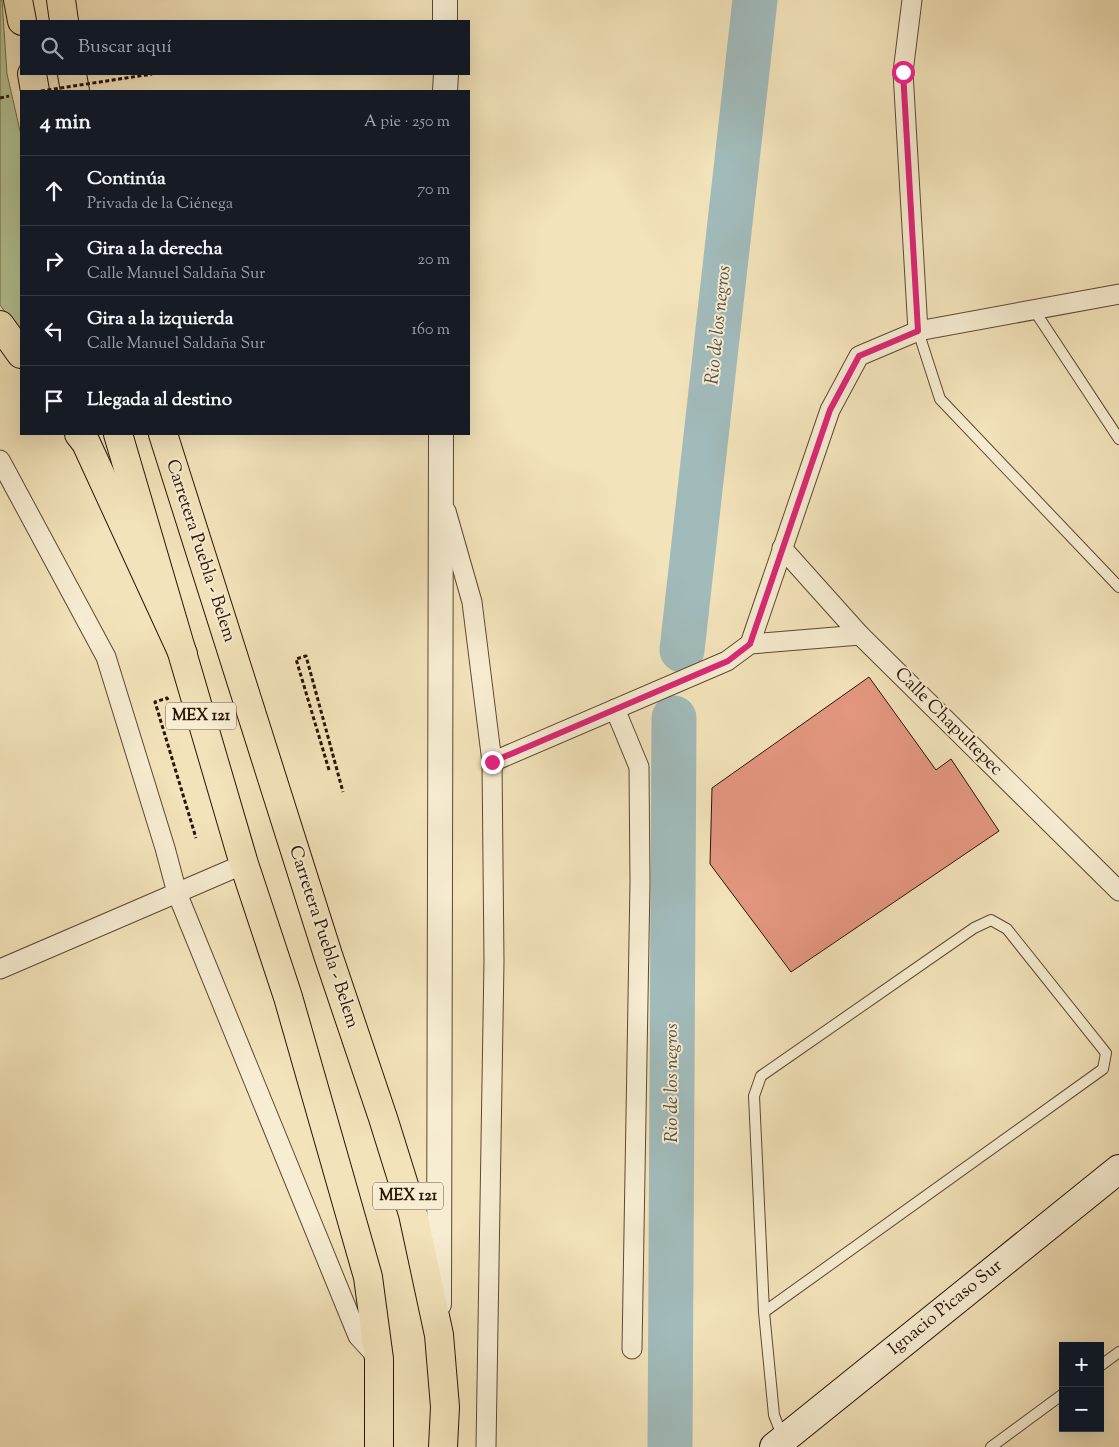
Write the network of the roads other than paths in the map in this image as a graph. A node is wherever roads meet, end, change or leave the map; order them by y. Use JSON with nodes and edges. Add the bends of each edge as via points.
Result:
{"nodes":[{"id":1,"x":18,"y":0,"type":"edge"},
{"id":2,"x":60,"y":0,"type":"edge"},
{"id":3,"x":445,"y":0,"type":"edge"},
{"id":4,"x":912,"y":0,"type":"edge"},
{"id":5,"x":22,"y":20,"type":"edge"},
{"id":6,"x":64,"y":20,"type":"edge"},
{"id":7,"x":445,"y":20,"type":"edge"},
{"id":8,"x":32,"y":75,"type":"edge"},
{"id":9,"x":72,"y":75,"type":"edge"},
{"id":10,"x":446,"y":75,"type":"edge"},
{"id":11,"x":35,"y":90,"type":"edge"},
{"id":12,"x":75,"y":90,"type":"edge"},
{"id":13,"x":445,"y":90,"type":"edge"},
{"id":14,"x":1119,"y":294,"type":"edge"},
{"id":15,"x":1034,"y":310,"type":"junction"},
{"id":16,"x":0,"y":325,"type":"edge"},
{"id":17,"x":918,"y":331,"type":"junction"},
{"id":18,"x":20,"y":353,"type":"edge"},
{"id":19,"x":80,"y":435,"type":"edge"},
{"id":20,"x":118,"y":435,"type":"edge"},
{"id":21,"x":163,"y":435,"type":"edge"},
{"id":22,"x":442,"y":435,"type":"edge"},
{"id":23,"x":1119,"y":439,"type":"edge"},
{"id":24,"x":0,"y":460,"type":"edge"},
{"id":25,"x":441,"y":494,"type":"junction"},
{"id":26,"x":782,"y":548,"type":"junction"},
{"id":27,"x":1119,"y":587,"type":"edge"},
{"id":28,"x":860,"y":635,"type":"junction"},
{"id":29,"x":750,"y":644,"type":"junction"},
{"id":30,"x":183,"y":654,"type":"junction"},
{"id":31,"x":615,"y":709,"type":"junction"},
{"id":32,"x":492,"y":762,"type":"junction"},
{"id":33,"x":244,"y":864,"type":"junction"},
{"id":34,"x":1119,"y":891,"type":"edge"},
{"id":35,"x":177,"y":893,"type":"junction"},
{"id":36,"x":0,"y":969,"type":"edge"},
{"id":37,"x":1119,"y":1169,"type":"edge"},
{"id":38,"x":764,"y":1312,"type":"junction"},
{"id":39,"x":439,"y":1335,"type":"junction"},
{"id":40,"x":632,"y":1349,"type":"dead end"},
{"id":41,"x":1119,"y":1352,"type":"edge"},
{"id":42,"x":379,"y":1360,"type":"junction"},
{"id":43,"x":1104,"y":1363,"type":"edge"},
{"id":44,"x":1059,"y":1397,"type":"edge"},
{"id":45,"x":779,"y":1443,"type":"edge"},
{"id":46,"x":379,"y":1447,"type":"edge"},
{"id":47,"x":443,"y":1447,"type":"edge"},
{"id":48,"x":486,"y":1447,"type":"edge"},
{"id":49,"x":991,"y":1447,"type":"edge"}],
"edges":[{"from":1,"to":5,"type":"main road"},
{"from":2,"to":6,"type":"main road"},
{"from":3,"to":7,"type":"street"},
{"from":4,"to":17,"type":"street","via":[[903,72]]},
{"from":8,"to":11,"type":"main road"},
{"from":9,"to":12,"type":"main road"},
{"from":10,"to":13,"type":"street"},
{"from":14,"to":15,"type":"street"},
{"from":15,"to":17,"type":"street"},
{"from":15,"to":23,"type":"lane"},
{"from":16,"to":18,"type":"main road"},
{"from":17,"to":26,"type":"street","via":[[859,356],[830,410]]},
{"from":17,"to":27,"type":"lane","via":[[940,399]]},
{"from":19,"to":30,"type":"main road"},
{"from":20,"to":30,"type":"main road","number":"MEX 121"},
{"from":21,"to":39,"type":"main road","name":"Carretera Puebla - Belem","number":"MEX 121","via":[[413,1214]]},
{"from":22,"to":25,"type":"street"},
{"from":24,"to":35,"type":"street","via":[[106,657]]},
{"from":25,"to":32,"type":"street","via":[[472,602]]},
{"from":25,"to":39,"type":"street"},
{"from":26,"to":28,"type":"street","name":"Calle Chapultepec"},
{"from":26,"to":29,"type":"street"},
{"from":28,"to":29,"type":"street"},
{"from":28,"to":34,"type":"street","name":"Calle Chapultepec"},
{"from":29,"to":31,"type":"street","via":[[728,661]]},
{"from":30,"to":33,"type":"main road","number":"MEX 121"},
{"from":31,"to":32,"type":"street"},
{"from":31,"to":40,"type":"street","via":[[638,768],[640,882]]},
{"from":32,"to":48,"type":"street","via":[[494,961]]},
{"from":33,"to":35,"type":"street"},
{"from":33,"to":42,"type":"main road","number":"MEX 121","via":[[288,997],[368,1277]]},
{"from":35,"to":36,"type":"street"},
{"from":35,"to":42,"type":"street","via":[[358,1336]]},
{"from":37,"to":45,"type":"main road","name":"Ignacio Picaso Sur"},
{"from":38,"to":38,"type":"lane","via":[[754,1096],[762,1076],[974,928],[991,920],[1007,929],[1106,1053],[1103,1069]]},
{"from":38,"to":45,"type":"lane"},
{"from":39,"to":47,"type":"main road","name":"Carretera Puebla - Belem","number":"MEX 121","via":[[445,1407]]},
{"from":41,"to":43,"type":"lane"},
{"from":42,"to":46,"type":"main road","number":"MEX 121"},
{"from":44,"to":49,"type":"lane"}]}
